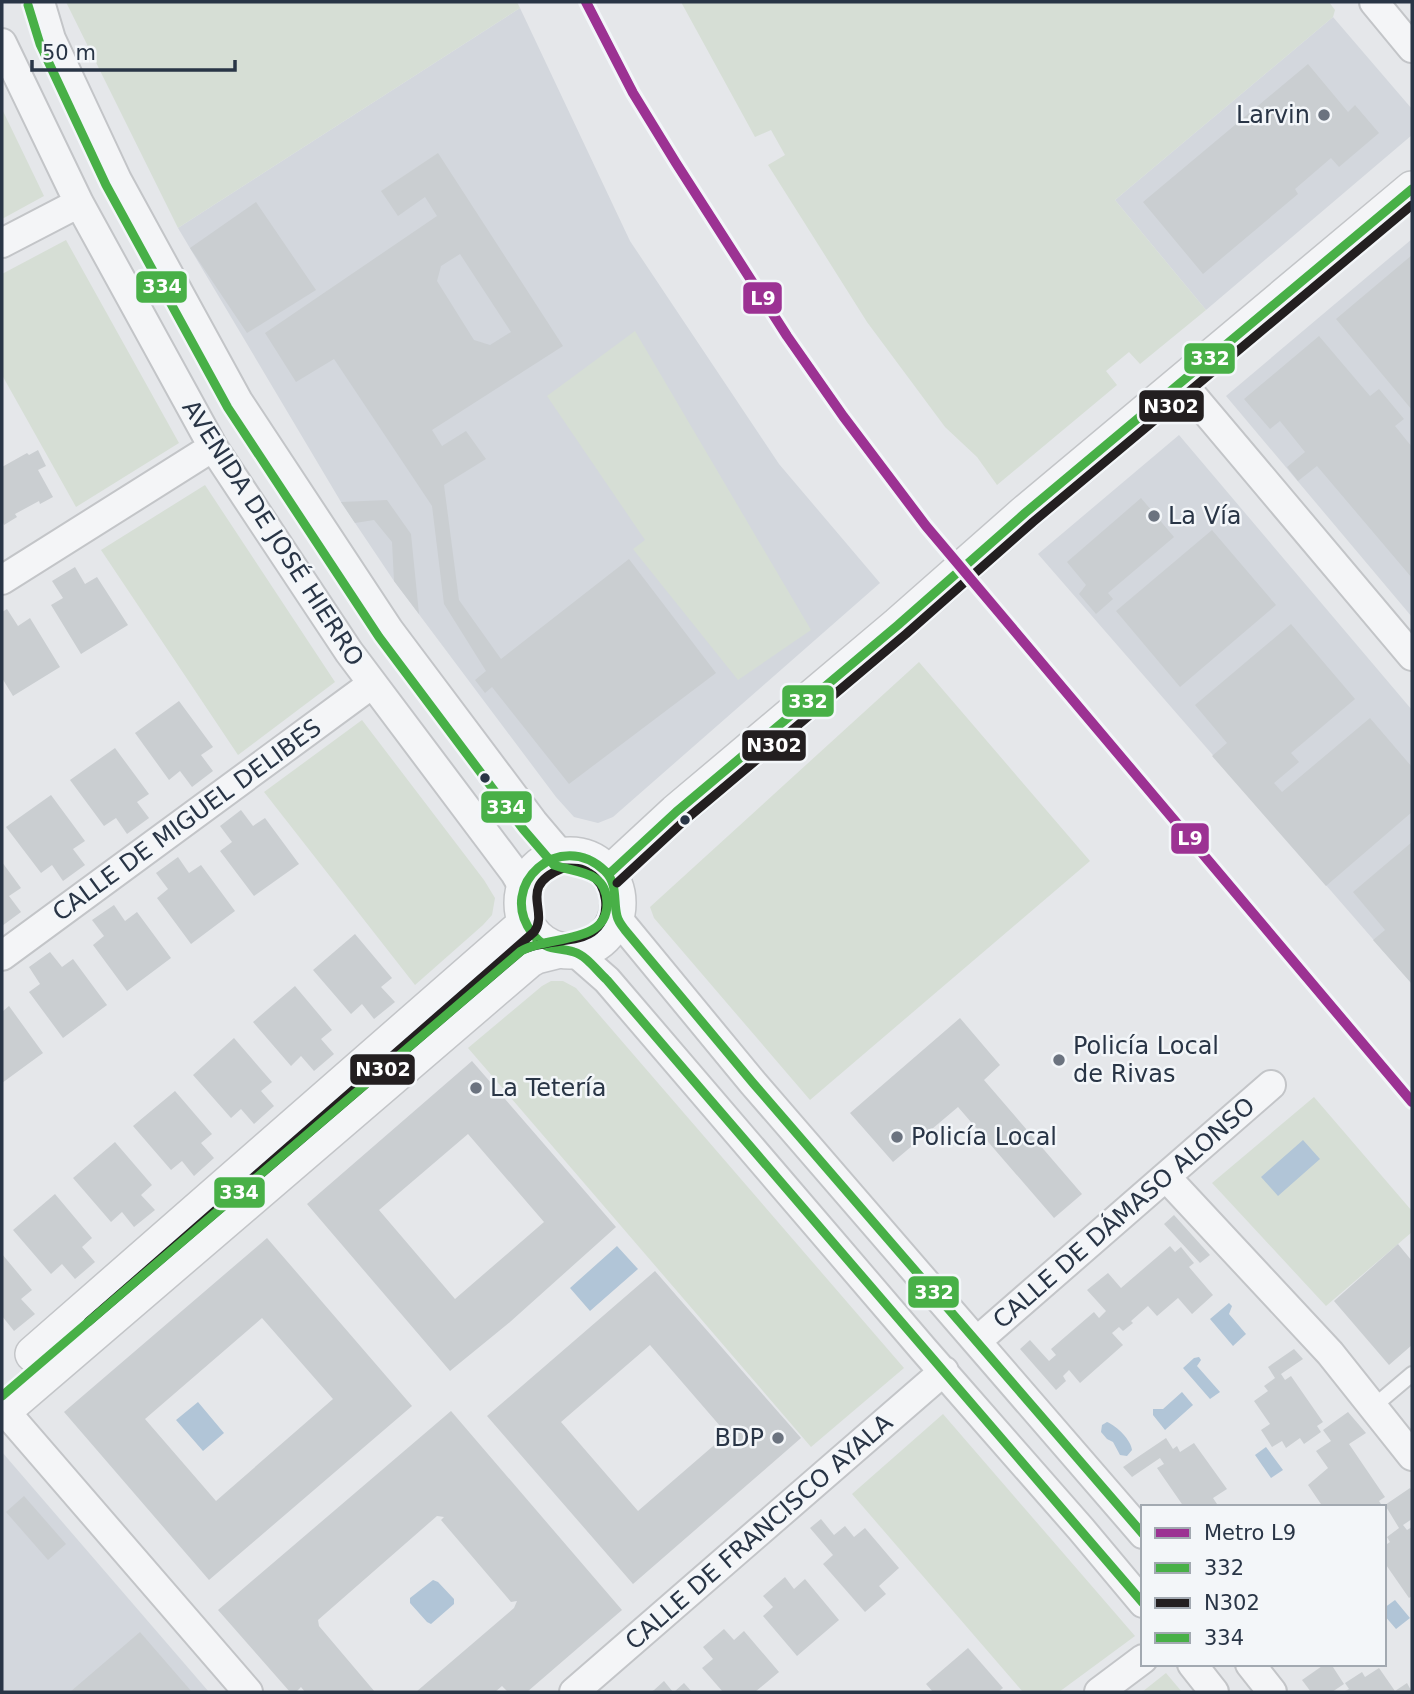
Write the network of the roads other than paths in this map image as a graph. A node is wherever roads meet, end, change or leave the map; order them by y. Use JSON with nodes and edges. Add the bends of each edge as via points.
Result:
{"nodes":[{"id":1,"x":40,"y":2,"type":"edge"},
{"id":2,"x":1374,"y":2,"type":"edge"},
{"id":3,"x":2,"y":43,"type":"edge"},
{"id":4,"x":1412,"y":48,"type":"edge"},
{"id":5,"x":1412,"y":189,"type":"edge"},
{"id":6,"x":79,"y":203,"type":"junction"},
{"id":7,"x":2,"y":243,"type":"edge"},
{"id":8,"x":1181,"y":382,"type":"junction"},
{"id":9,"x":213,"y":447,"type":"junction"},
{"id":10,"x":2,"y":580,"type":"edge"},
{"id":11,"x":1412,"y":656,"type":"edge"},
{"id":12,"x":372,"y":684,"type":"junction"},
{"id":13,"x":561,"y":855,"type":"junction"},
{"id":14,"x":609,"y":874,"type":"junction"},
{"id":15,"x":523,"y":887,"type":"junction"},
{"id":16,"x":617,"y":918,"type":"junction"},
{"id":17,"x":526,"y":923,"type":"junction"},
{"id":18,"x":567,"y":951,"type":"junction"},
{"id":19,"x":2,"y":956,"type":"edge"},
{"id":20,"x":1271,"y":1085,"type":"dead end"},
{"id":21,"x":1166,"y":1177,"type":"junction"},
{"id":22,"x":977,"y":1341,"type":"junction"},
{"id":23,"x":944,"y":1371,"type":"junction"},
{"id":24,"x":1412,"y":1374,"type":"edge"},
{"id":25,"x":3,"y":1401,"type":"edge"},
{"id":26,"x":1373,"y":1406,"type":"junction"},
{"id":27,"x":1412,"y":1456,"type":"edge"},
{"id":28,"x":1141,"y":1532,"type":"edge"},
{"id":29,"x":1141,"y":1601,"type":"edge"},
{"id":30,"x":1141,"y":1661,"type":"edge"},
{"id":31,"x":1194,"y":1666,"type":"edge"},
{"id":32,"x":1252,"y":1666,"type":"edge"},
{"id":33,"x":248,"y":1692,"type":"edge"},
{"id":34,"x":574,"y":1692,"type":"edge"},
{"id":35,"x":1099,"y":1692,"type":"edge"},
{"id":36,"x":1214,"y":1692,"type":"edge"},
{"id":37,"x":1272,"y":1692,"type":"edge"}],
"edges":[{"from":1,"to":13,"type":"street","name":"AVENIDA DE JOSÉ HIERRO","via":[[51,39],[117,180],[238,401],[412,662]]},
{"from":2,"to":4,"type":"street"},
{"from":3,"to":6,"type":"street","name":"AVENIDA DE JOSÉ HIERRO"},
{"from":5,"to":8,"type":"street"},
{"from":6,"to":7,"type":"street"},
{"from":6,"to":9,"type":"street","name":"AVENIDA DE JOSÉ HIERRO"},
{"from":8,"to":11,"type":"street"},
{"from":8,"to":14,"type":"street"},
{"from":9,"to":10,"type":"street"},
{"from":9,"to":12,"type":"street","name":"AVENIDA DE JOSÉ HIERRO"},
{"from":12,"to":15,"type":"street","name":"AVENIDA DE JOSÉ HIERRO"},
{"from":12,"to":19,"type":"street","name":"CALLE DE MIGUEL DELIBES"},
{"from":13,"to":14,"type":"street","via":[[591,859]]},
{"from":13,"to":15,"type":"street","via":[[539,866]]},
{"from":14,"to":16,"type":"street","via":[[617,889]]},
{"from":15,"to":17,"type":"street"},
{"from":16,"to":18,"type":"street","via":[[599,942]]},
{"from":16,"to":22,"type":"street","via":[[762,1094]]},
{"from":17,"to":18,"type":"street","via":[[545,945]]},
{"from":17,"to":25,"type":"street"},
{"from":18,"to":23,"type":"street","via":[[607,980]]},
{"from":18,"to":25,"type":"street","via":[[529,960]]},
{"from":20,"to":21,"type":"street","name":"CALLE DE DÁMASO ALONSO"},
{"from":21,"to":22,"type":"street","name":"CALLE DE DÁMASO ALONSO"},
{"from":21,"to":26,"type":"street","via":[[1330,1353]]},
{"from":22,"to":28,"type":"street"},
{"from":23,"to":29,"type":"street"},
{"from":23,"to":34,"type":"street","name":"CALLE DE FRANCISCO AYALA"},
{"from":24,"to":26,"type":"lane"},
{"from":25,"to":33,"type":"street"},
{"from":26,"to":27,"type":"street"},
{"from":30,"to":35,"type":"street"},
{"from":31,"to":36,"type":"street"},
{"from":32,"to":37,"type":"street"}]}
